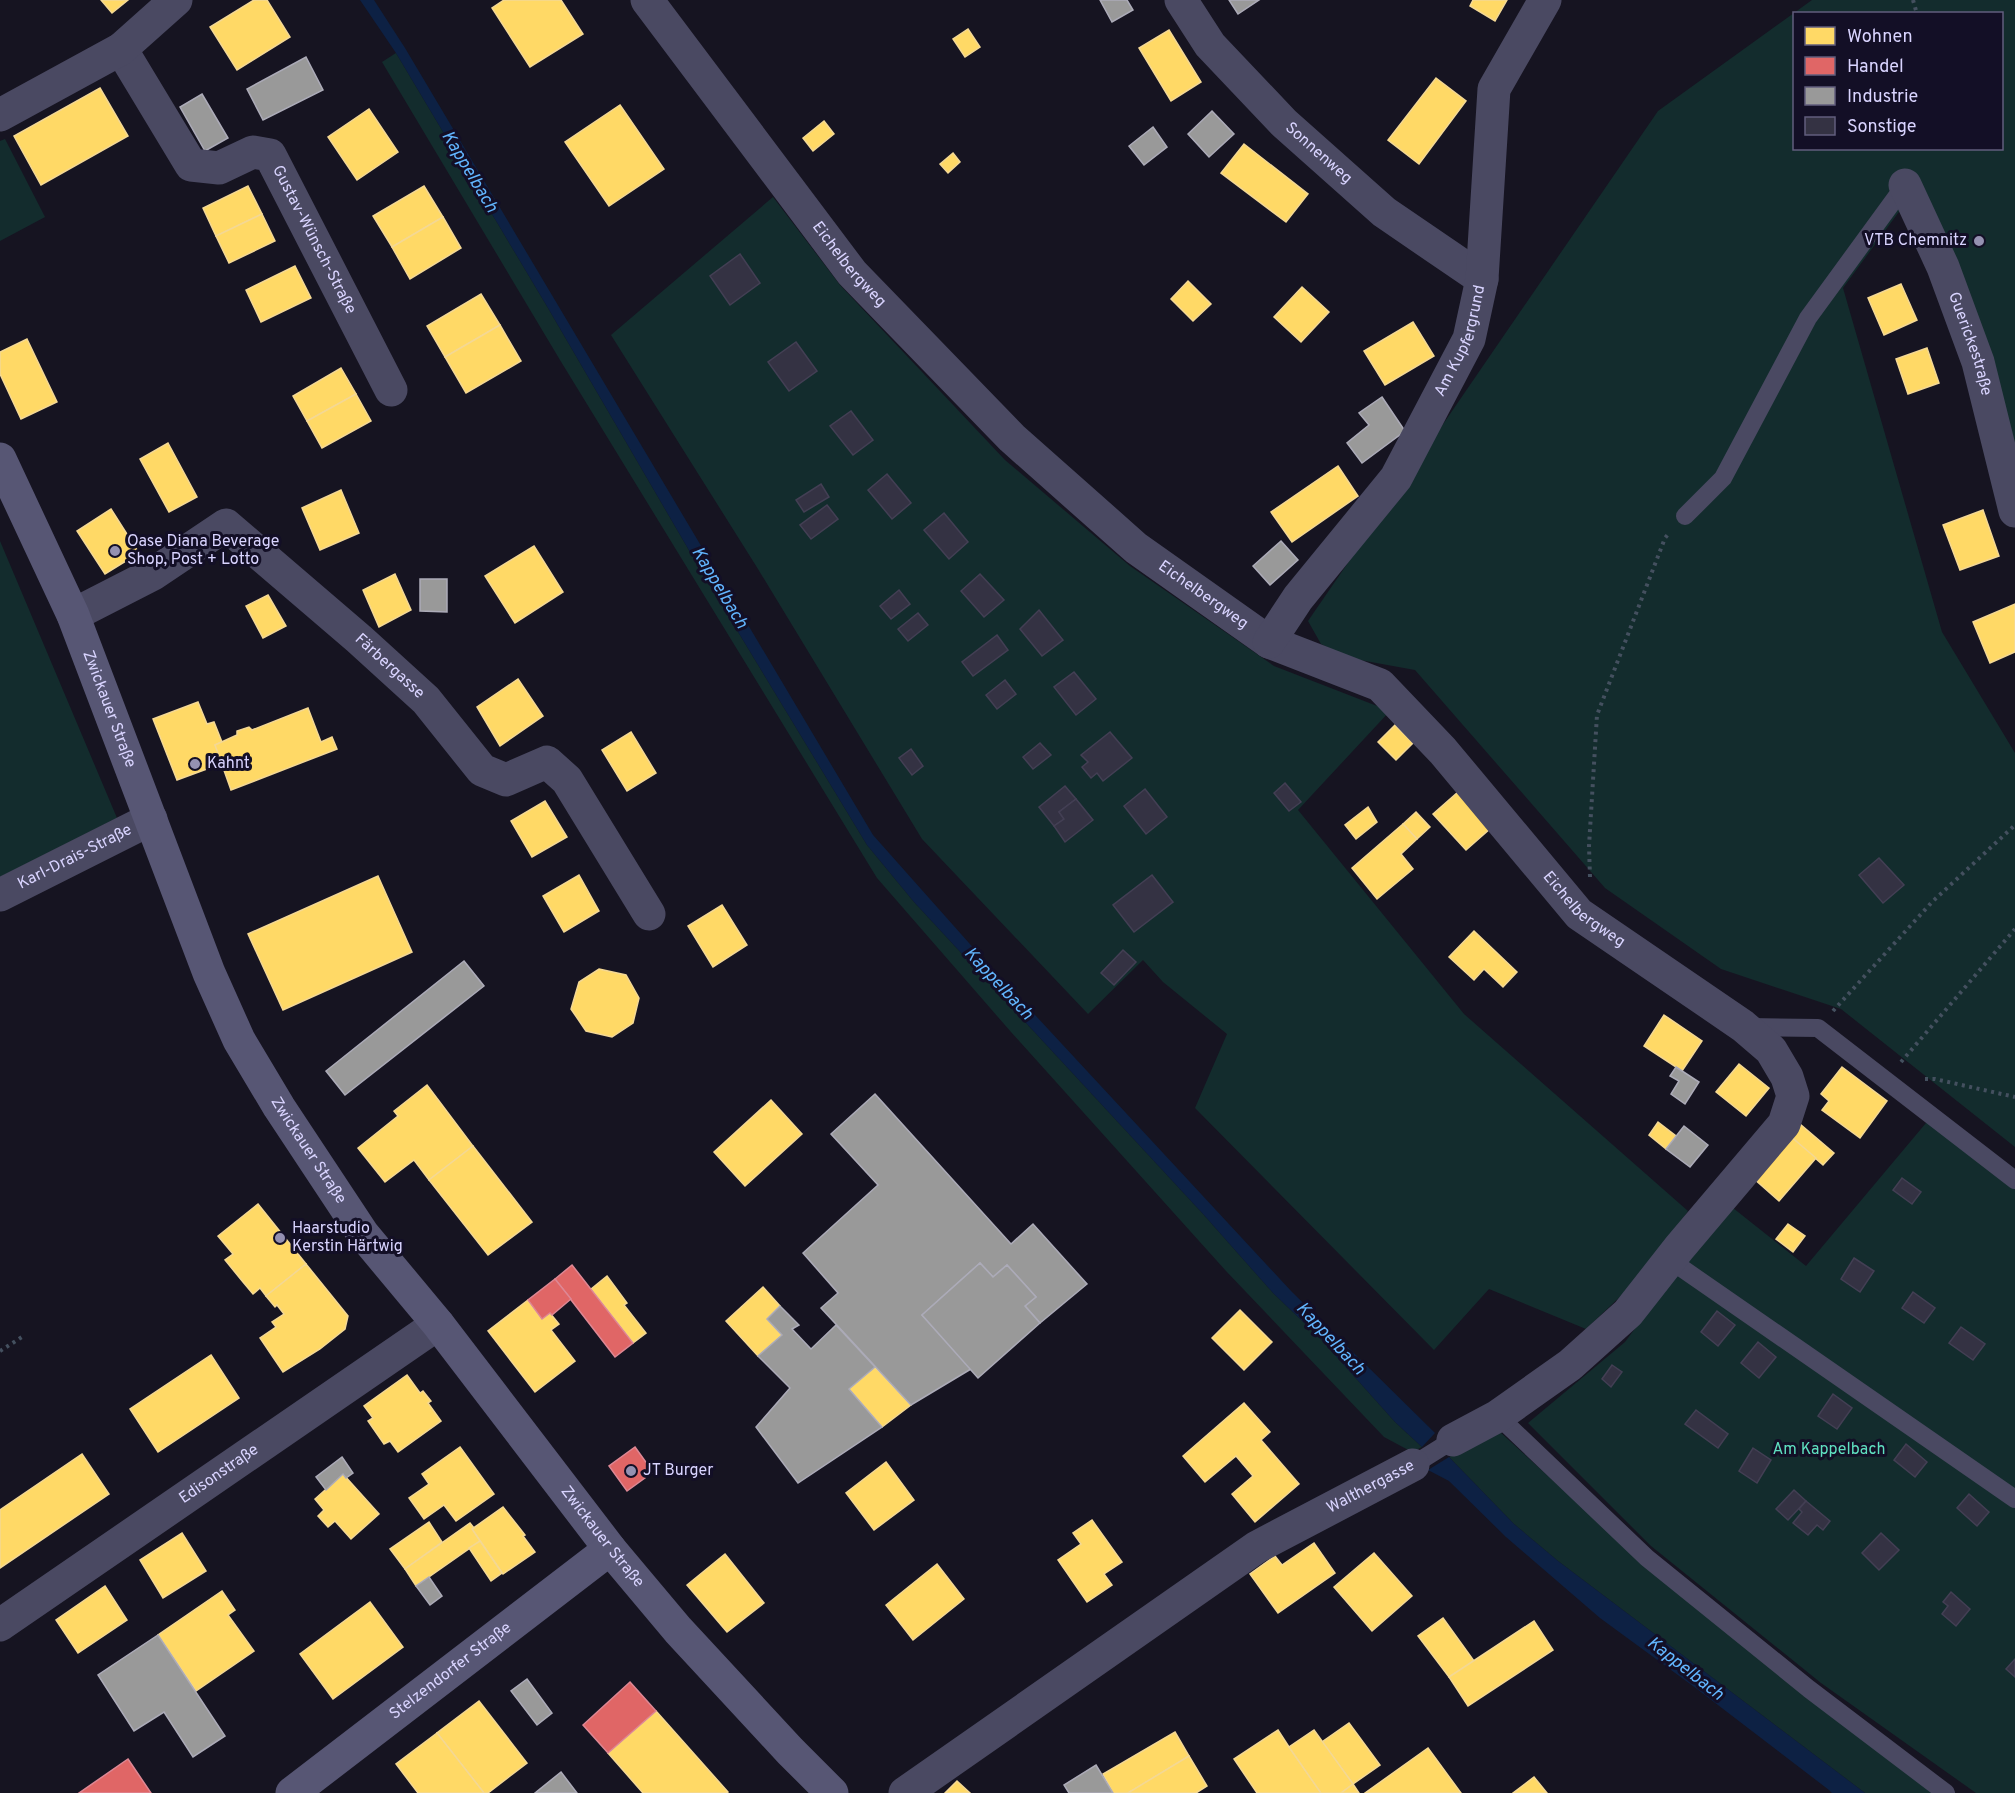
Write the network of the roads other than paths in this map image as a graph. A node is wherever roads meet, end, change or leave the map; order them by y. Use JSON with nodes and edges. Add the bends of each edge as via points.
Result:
{"nodes":[{"id":1,"x":176,"y":0,"type":"edge"},
{"id":2,"x":646,"y":0,"type":"edge"},
{"id":3,"x":1181,"y":0,"type":"edge"},
{"id":4,"x":1545,"y":0,"type":"edge"},
{"id":5,"x":121,"y":49,"type":"junction"},
{"id":6,"x":0,"y":115,"type":"edge"},
{"id":7,"x":1905,"y":185,"type":"joint"},
{"id":8,"x":1482,"y":279,"type":"junction"},
{"id":9,"x":391,"y":390,"type":"dead end"},
{"id":10,"x":0,"y":459,"type":"edge"},
{"id":11,"x":2015,"y":511,"type":"edge"},
{"id":12,"x":1685,"y":516,"type":"road end"},
{"id":13,"x":73,"y":615,"type":"junction"},
{"id":14,"x":1269,"y":642,"type":"junction"},
{"id":15,"x":151,"y":819,"type":"junction"},
{"id":16,"x":0,"y":895,"type":"edge"},
{"id":17,"x":649,"y":914,"type":"dead end"},
{"id":18,"x":1743,"y":1026,"type":"junction"},
{"id":19,"x":1784,"y":1124,"type":"joint"},
{"id":20,"x":2015,"y":1180,"type":"edge"},
{"id":21,"x":1670,"y":1260,"type":"junction"},
{"id":22,"x":438,"y":1324,"type":"junction"},
{"id":23,"x":1498,"y":1416,"type":"junction"},
{"id":24,"x":1453,"y":1440,"type":"joint"},
{"id":25,"x":1413,"y":1466,"type":"joint"},
{"id":26,"x":2015,"y":1499,"type":"edge"},
{"id":27,"x":610,"y":1549,"type":"junction"},
{"id":28,"x":0,"y":1625,"type":"edge"},
{"id":29,"x":292,"y":1793,"type":"edge"},
{"id":30,"x":832,"y":1793,"type":"edge"},
{"id":31,"x":905,"y":1793,"type":"edge"},
{"id":32,"x":1946,"y":1793,"type":"edge"}],
"edges":[{"from":1,"to":5,"type":"street"},
{"from":2,"to":14,"type":"street","name":"Eichelbergweg","via":[[852,273],[1012,438],[1136,548]]},
{"from":3,"to":8,"type":"street","name":"Sonnenweg","via":[[1210,45],[1284,123],[1384,212]]},
{"from":4,"to":8,"type":"street","name":"Am Kupfergrund","via":[[1494,89]]},
{"from":5,"to":6,"type":"street"},
{"from":5,"to":9,"type":"street","name":"Gustav-Wünsch-Straße","via":[[191,165],[219,168],[253,152],[270,155]]},
{"from":7,"to":11,"type":"street","name":"Guerickestraße","via":[[1944,267],[1978,362]]},
{"from":7,"to":12,"type":"lane","via":[[1808,318],[1723,478]]},
{"from":8,"to":14,"type":"street","name":"Am Kupfergrund","via":[[1469,339],[1396,478],[1298,598]]},
{"from":10,"to":13,"type":"main road","name":"Zwickauer Straße"},
{"from":13,"to":15,"type":"main road","name":"Zwickauer Straße"},
{"from":13,"to":17,"type":"street","name":"Färbergasse","via":[[153,574],[226,525],[426,700],[482,770],[506,780],[547,762],[567,780]]},
{"from":14,"to":18,"type":"street","name":"Eichelbergweg","via":[[1380,685],[1443,751],[1579,914]]},
{"from":15,"to":16,"type":"street","name":"Karl-Drais-Straße"},
{"from":15,"to":22,"type":"main road","name":"Zwickauer Straße","via":[[209,973],[239,1040],[363,1234]]},
{"from":18,"to":19,"type":"street","name":"Eichelbergweg","via":[[1771,1050],[1787,1077],[1793,1096]]},
{"from":18,"to":20,"type":"lane","via":[[1818,1028]]},
{"from":19,"to":21,"type":"street","name":"Walthergasse"},
{"from":21,"to":23,"type":"street","name":"Walthergasse","via":[[1628,1313],[1570,1365]]},
{"from":21,"to":26,"type":"lane"},
{"from":22,"to":27,"type":"main road","name":"Zwickauer Straße"},
{"from":22,"to":28,"type":"street","name":"Edisonstraße"},
{"from":23,"to":24,"type":"street","name":"Walthergasse"},
{"from":23,"to":32,"type":"lane","via":[[1647,1558]]},
{"from":24,"to":25,"type":"lane","name":"Walthergasse"},
{"from":25,"to":31,"type":"street","name":"Walthergasse","via":[[1257,1547]]},
{"from":27,"to":29,"type":"main road","name":"Stelzendorfer Straße"},
{"from":27,"to":30,"type":"main road","name":"Zwickauer Straße","via":[[678,1630]]}]}
